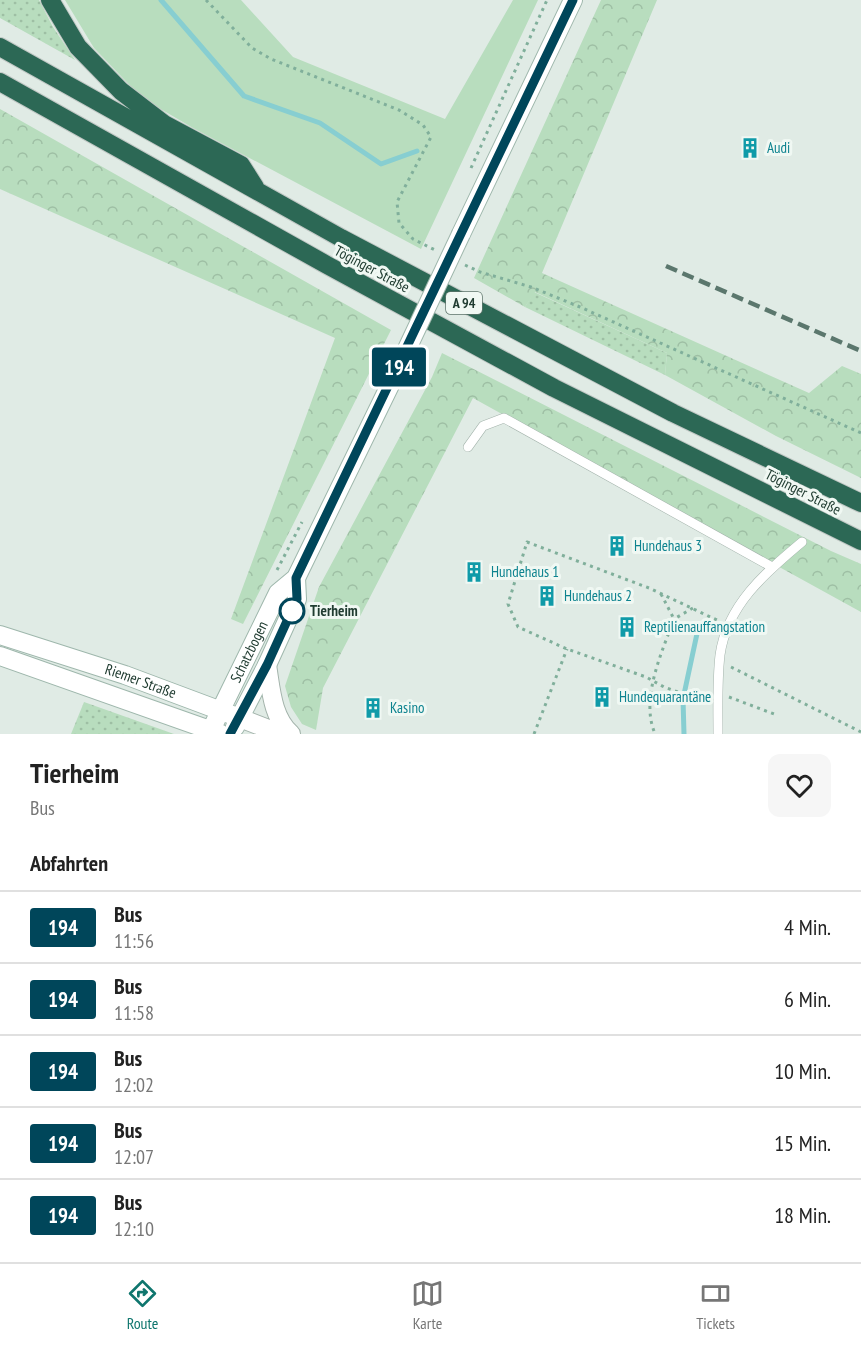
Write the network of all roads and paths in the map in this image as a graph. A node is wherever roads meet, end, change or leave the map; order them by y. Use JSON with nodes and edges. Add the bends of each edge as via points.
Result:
{"nodes":[{"id":1,"x":50,"y":0,"type":"edge"},
{"id":2,"x":206,"y":0,"type":"edge"},
{"id":3,"x":547,"y":0,"type":"edge"},
{"id":4,"x":573,"y":0,"type":"edge"},
{"id":5,"x":0,"y":47,"type":"edge"},
{"id":6,"x":0,"y":82,"type":"edge"},
{"id":7,"x":469,"y":172,"type":"dead end"},
{"id":8,"x":256,"y":189,"type":"junction"},
{"id":9,"x":413,"y":239,"type":"dead end"},
{"id":10,"x":480,"y":272,"type":"dead end"},
{"id":11,"x":861,"y":433,"type":"edge"},
{"id":12,"x":468,"y":447,"type":"dead end"},
{"id":13,"x":861,"y":503,"type":"edge"},
{"id":14,"x":306,"y":513,"type":"dead end"},
{"id":15,"x":861,"y":541,"type":"edge"},
{"id":16,"x":802,"y":542,"type":"dead end"},
{"id":17,"x":772,"y":567,"type":"junction"},
{"id":18,"x":273,"y":576,"type":"dead end"},
{"id":19,"x":296,"y":578,"type":"junction"},
{"id":20,"x":660,"y":593,"type":"junction"},
{"id":21,"x":693,"y":608,"type":"junction"},
{"id":22,"x":674,"y":619,"type":"junction"},
{"id":23,"x":728,"y":626,"type":"junction"},
{"id":24,"x":0,"y":635,"type":"edge"},
{"id":25,"x":567,"y":649,"type":"junction"},
{"id":26,"x":0,"y":656,"type":"edge"},
{"id":27,"x":720,"y":662,"type":"junction"},
{"id":28,"x":267,"y":665,"type":"junction"},
{"id":29,"x":652,"y":681,"type":"junction"},
{"id":30,"x":719,"y":693,"type":"junction"},
{"id":31,"x":706,"y":702,"type":"dead end"},
{"id":32,"x":220,"y":711,"type":"junction"},
{"id":33,"x":774,"y":714,"type":"dead end"},
{"id":34,"x":235,"y":726,"type":"edge"},
{"id":35,"x":654,"y":731,"type":"dead end"},
{"id":36,"x":216,"y":732,"type":"edge"},
{"id":37,"x":861,"y":732,"type":"edge"},
{"id":38,"x":281,"y":734,"type":"edge"},
{"id":39,"x":291,"y":734,"type":"edge"},
{"id":40,"x":534,"y":734,"type":"edge"},
{"id":41,"x":718,"y":734,"type":"edge"}],
"edges":[{"from":1,"to":8,"type":"highway","via":[[78,47],[121,91],[164,124],[241,165]]},
{"from":2,"to":9,"type":"path","via":[[252,48],[399,110],[423,126],[430,137],[397,202],[399,223]]},
{"from":3,"to":7,"type":"path"},
{"from":4,"to":19,"type":"main road","name":"Schatzbogen","bridge":true},
{"from":5,"to":8,"type":"highway","name":"Töginger Straße","number":"A 94"},
{"from":6,"to":15,"type":"highway","name":"Töginger Straße","number":"A 94","via":[[554,388]]},
{"from":8,"to":13,"type":"highway","name":"Töginger Straße","number":"A 94","via":[[673,413]]},
{"from":10,"to":11,"type":"path","via":[[580,307]]},
{"from":12,"to":17,"type":"lane","via":[[483,426],[504,418]]},
{"from":14,"to":18,"type":"path"},
{"from":16,"to":17,"type":"lane"},
{"from":17,"to":23,"type":"lane","via":[[737,608]]},
{"from":19,"to":28,"type":"main road","name":"Schatzbogen","via":[[297,599]]},
{"from":19,"to":32,"type":"main road","name":"Schatzbogen","via":[[278,592]]},
{"from":20,"to":21,"type":"path"},
{"from":20,"to":22,"type":"path"},
{"from":20,"to":25,"type":"path","via":[[527,542],[507,604],[518,627]]},
{"from":21,"to":22,"type":"path"},
{"from":21,"to":23,"type":"path"},
{"from":22,"to":29,"type":"path"},
{"from":23,"to":27,"type":"lane"},
{"from":24,"to":32,"type":"main road","name":"Riemer Straße","via":[[125,675]]},
{"from":25,"to":29,"type":"path"},
{"from":25,"to":40,"type":"path"},
{"from":26,"to":36,"type":"main road","name":"Riemer Straße"},
{"from":27,"to":30,"type":"lane"},
{"from":27,"to":37,"type":"path"},
{"from":28,"to":34,"type":"main road","name":"Schatzbogen"},
{"from":28,"to":39,"type":"main road","via":[[275,710]]},
{"from":29,"to":31,"type":"path"},
{"from":29,"to":35,"type":"path","via":[[650,722]]},
{"from":30,"to":33,"type":"path"},
{"from":30,"to":41,"type":"lane"},
{"from":32,"to":34,"type":"main road","name":"Riemer Straße"},
{"from":32,"to":36,"type":"main road","name":"Schatzbogen"},
{"from":34,"to":38,"type":"main road","name":"Riemer Straße"}]}
